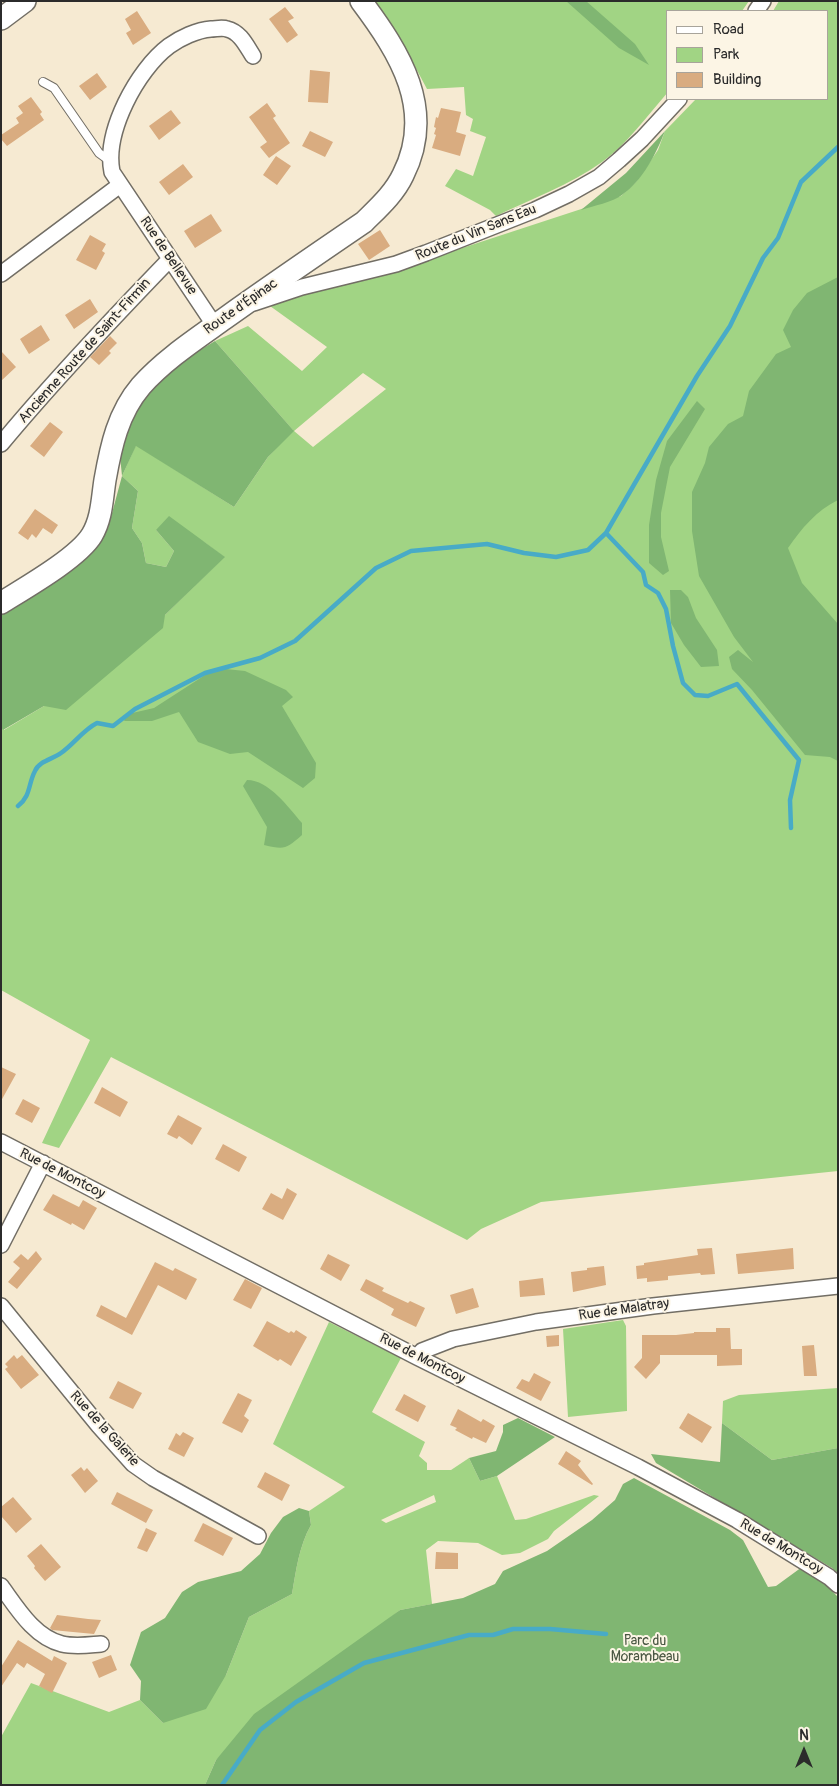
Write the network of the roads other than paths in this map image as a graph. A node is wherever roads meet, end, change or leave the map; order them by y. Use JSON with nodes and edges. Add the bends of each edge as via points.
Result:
{"nodes":[{"id":1,"x":25,"y":1,"type":"edge"},
{"id":2,"x":360,"y":1,"type":"edge"},
{"id":3,"x":1,"y":19,"type":"edge"},
{"id":4,"x":253,"y":56,"type":"dead end"},
{"id":5,"x":43,"y":82,"type":"dead end"},
{"id":6,"x":678,"y":100,"type":"edge"},
{"id":7,"x":110,"y":161,"type":"junction"},
{"id":8,"x":120,"y":186,"type":"junction"},
{"id":9,"x":170,"y":259,"type":"junction"},
{"id":10,"x":1,"y":274,"type":"edge"},
{"id":11,"x":240,"y":307,"type":"junction"},
{"id":12,"x":215,"y":326,"type":"junction"},
{"id":13,"x":1,"y":444,"type":"edge"},
{"id":14,"x":1,"y":603,"type":"edge"},
{"id":15,"x":1,"y":1142,"type":"edge"},
{"id":16,"x":42,"y":1163,"type":"junction"},
{"id":17,"x":1,"y":1245,"type":"edge"},
{"id":18,"x":838,"y":1286,"type":"edge"},
{"id":19,"x":1,"y":1306,"type":"edge"},
{"id":20,"x":417,"y":1357,"type":"junction"},
{"id":21,"x":258,"y":1536,"type":"dead end"},
{"id":22,"x":838,"y":1585,"type":"edge"},
{"id":23,"x":1,"y":1586,"type":"edge"},
{"id":24,"x":101,"y":1644,"type":"dead end"}],
"edges":[{"from":1,"to":3,"type":"main road"},
{"from":2,"to":11,"type":"main road","name":"Route d'Épinac","via":[[408,78],[416,129],[403,176],[386,200],[364,222]]},
{"from":4,"to":7,"type":"street","name":"Rue de Bellevue","via":[[242,37],[226,28],[200,30],[170,45],[153,61],[133,90],[119,120]]},
{"from":5,"to":7,"type":"lane","via":[[54,88],[99,153]]},
{"from":6,"to":11,"type":"street","name":"Route du Vin Sans Eau","via":[[642,139],[599,177],[552,202],[426,254]]},
{"from":7,"to":8,"type":"street","name":"Rue de Bellevue"},
{"from":8,"to":9,"type":"street","name":"Rue de Bellevue"},
{"from":8,"to":10,"type":"street"},
{"from":9,"to":12,"type":"street","name":"Rue de Bellevue"},
{"from":9,"to":13,"type":"street","name":"Ancienne Route de Saint-Firmin","via":[[100,331]]},
{"from":11,"to":12,"type":"main road","name":"Route d'Épinac"},
{"from":12,"to":14,"type":"main road","name":"Route d'Épinac","via":[[157,371],[128,404],[118,424],[98,522],[91,536],[52,570]]},
{"from":15,"to":16,"type":"street","name":"Rue de Montcoy"},
{"from":16,"to":17,"type":"street"},
{"from":16,"to":20,"type":"street","name":"Rue de Montcoy"},
{"from":18,"to":20,"type":"street","name":"Rue de Malatray","via":[[536,1322],[453,1339],[422,1351]]},
{"from":19,"to":21,"type":"street","name":"Rue de la Galerie","via":[[133,1464]]},
{"from":20,"to":22,"type":"street","name":"Rue de Montcoy","via":[[728,1516],[830,1577]]},
{"from":23,"to":24,"type":"street","via":[[33,1627],[50,1640],[71,1645]]}]}
